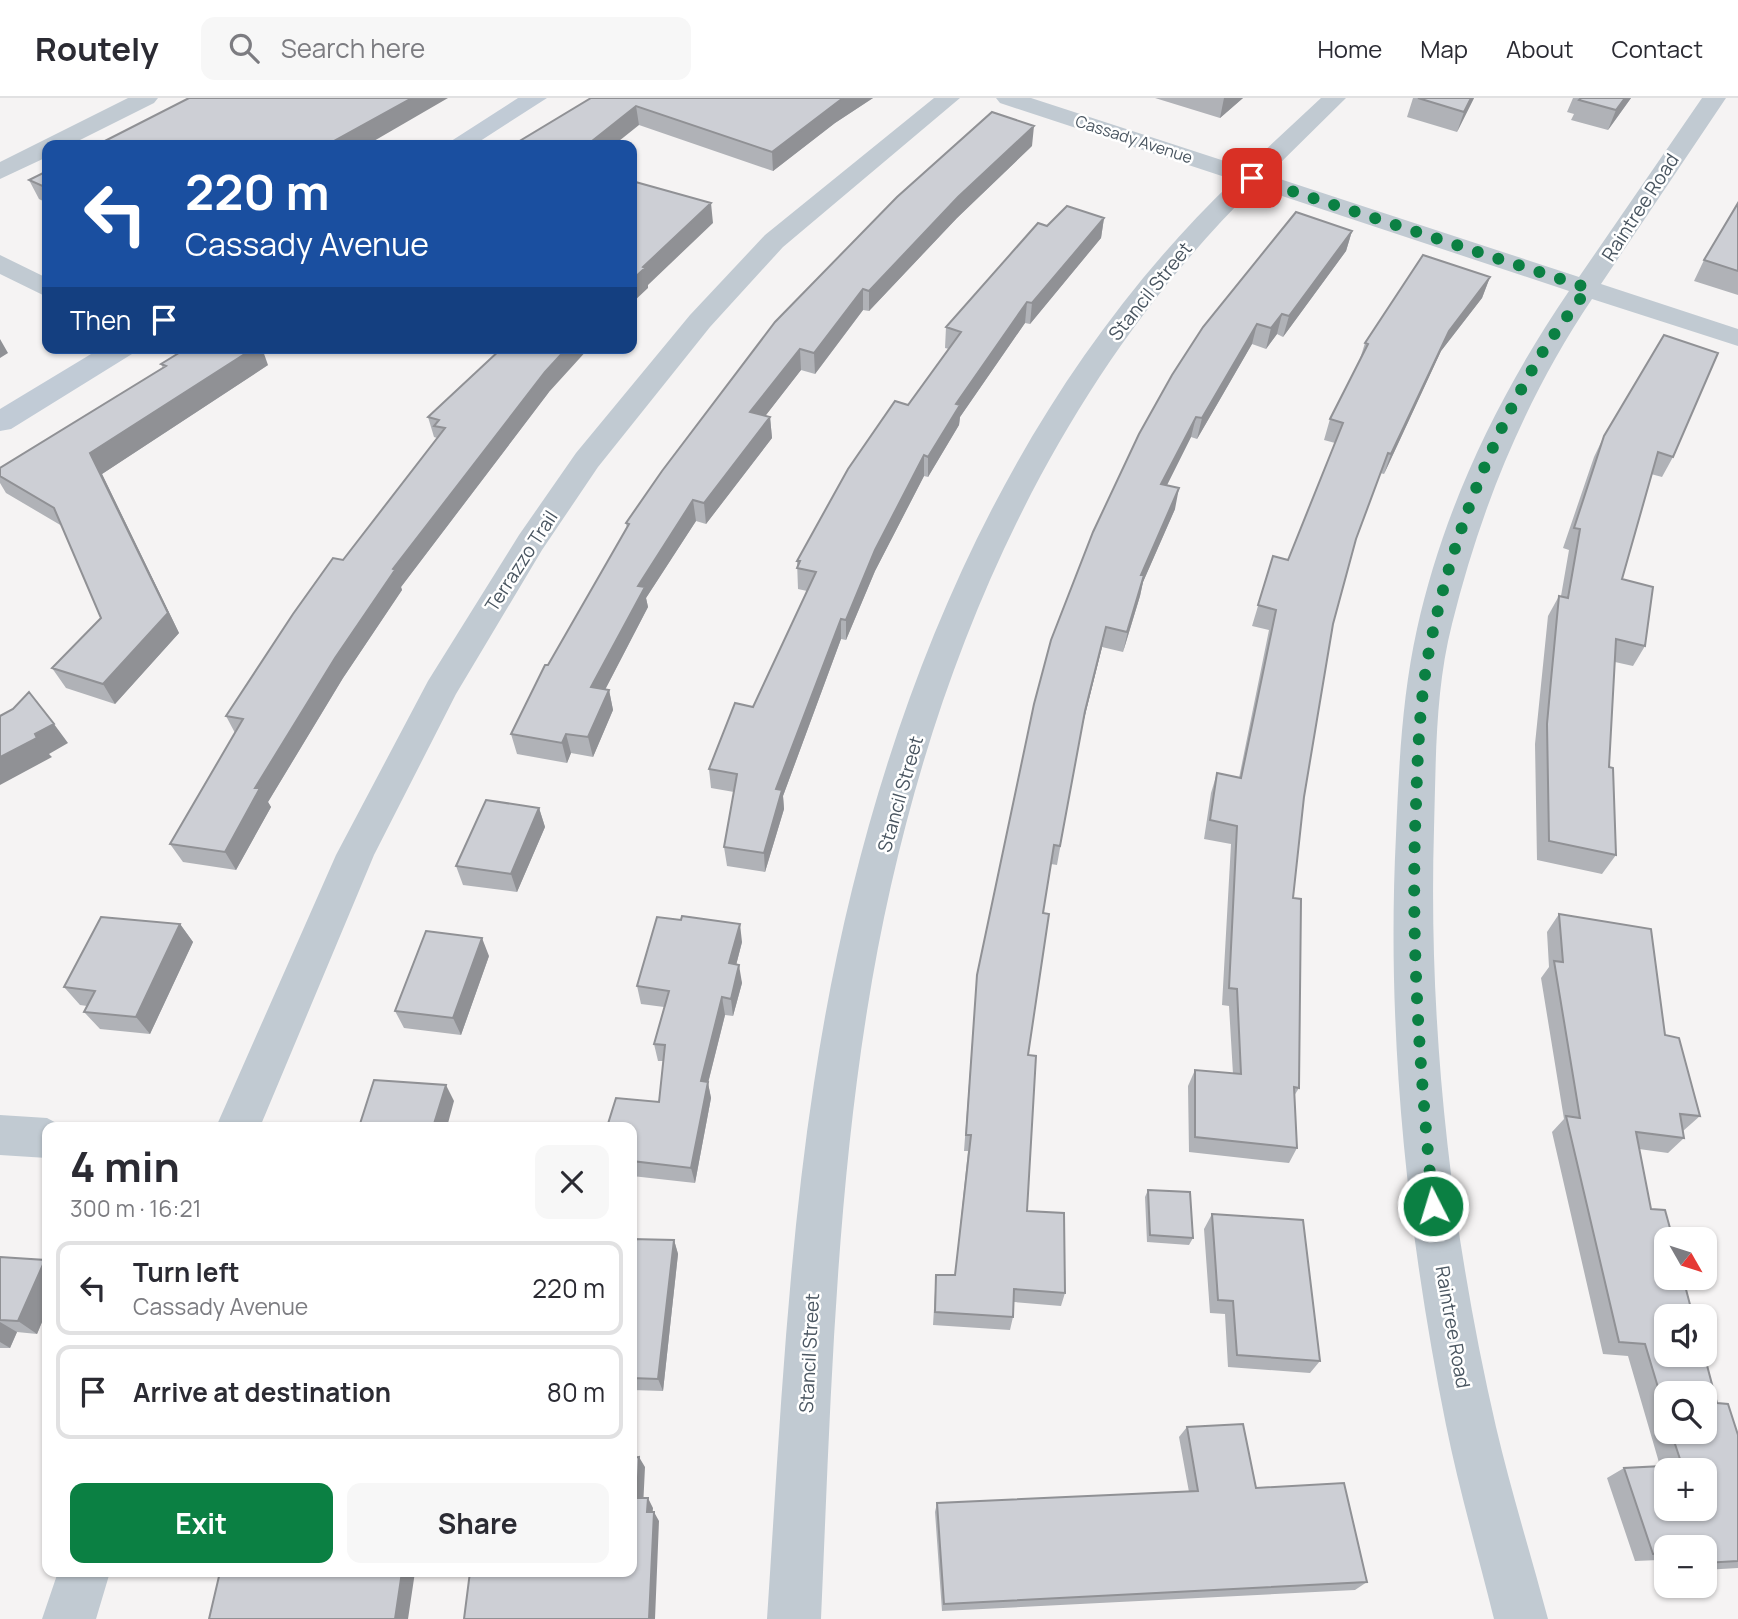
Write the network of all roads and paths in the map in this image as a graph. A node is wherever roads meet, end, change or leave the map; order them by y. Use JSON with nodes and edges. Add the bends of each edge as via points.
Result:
{"nodes":[{"id":1,"x":146,"y":98,"type":"edge"},
{"id":2,"x":535,"y":98,"type":"edge"},
{"id":3,"x":948,"y":98,"type":"edge"},
{"id":4,"x":1008,"y":98,"type":"edge"},
{"id":5,"x":1334,"y":98,"type":"edge"},
{"id":6,"x":1714,"y":98,"type":"edge"},
{"id":7,"x":62,"y":140,"type":"edge"},
{"id":8,"x":465,"y":140,"type":"edge"},
{"id":9,"x":42,"y":151,"type":"edge"},
{"id":10,"x":0,"y":172,"type":"edge"},
{"id":11,"x":1252,"y":178,"type":"junction"},
{"id":12,"x":0,"y":263,"type":"edge"},
{"id":13,"x":42,"y":286,"type":"edge"},
{"id":14,"x":1588,"y":288,"type":"junction"},
{"id":15,"x":1738,"y":338,"type":"edge"},
{"id":16,"x":112,"y":354,"type":"edge"},
{"id":17,"x":0,"y":422,"type":"edge"},
{"id":18,"x":240,"y":1122,"type":"edge"},
{"id":19,"x":0,"y":1135,"type":"edge"},
{"id":20,"x":42,"y":1138,"type":"edge"},
{"id":21,"x":82,"y":1577,"type":"edge"},
{"id":22,"x":69,"y":1619,"type":"edge"},
{"id":23,"x":794,"y":1619,"type":"edge"},
{"id":24,"x":1521,"y":1619,"type":"edge"}],
"edges":[{"from":1,"to":7,"type":"street"},
{"from":2,"to":8,"type":"street"},
{"from":3,"to":18,"type":"street","name":"Terrazzo Trail","via":[[774,241],[700,321],[587,460],[440,690],[355,855]]},
{"from":4,"to":11,"type":"street","name":"Cassady Avenue"},
{"from":5,"to":11,"type":"street","name":"Stancil Street"},
{"from":6,"to":14,"type":"street","name":"Raintree Road"},
{"from":9,"to":10,"type":"street"},
{"from":11,"to":14,"type":"street","name":"Cassady Avenue"},
{"from":11,"to":23,"type":"street","name":"Stancil Street","via":[[1144,294],[1074,391],[1019,483],[978,566],[929,695],[864,927],[835,1082],[812,1296]]},
{"from":12,"to":13,"type":"street"},
{"from":14,"to":15,"type":"street","name":"Cassady Avenue"},
{"from":14,"to":24,"type":"street","name":"Raintree Road","via":[[1542,352],[1469,507],[1434,627],[1419,716],[1412,903],[1419,1056],[1435,1231],[1471,1427]]},
{"from":16,"to":17,"type":"street"},
{"from":19,"to":20,"type":"street"},
{"from":21,"to":22,"type":"street"}]}
